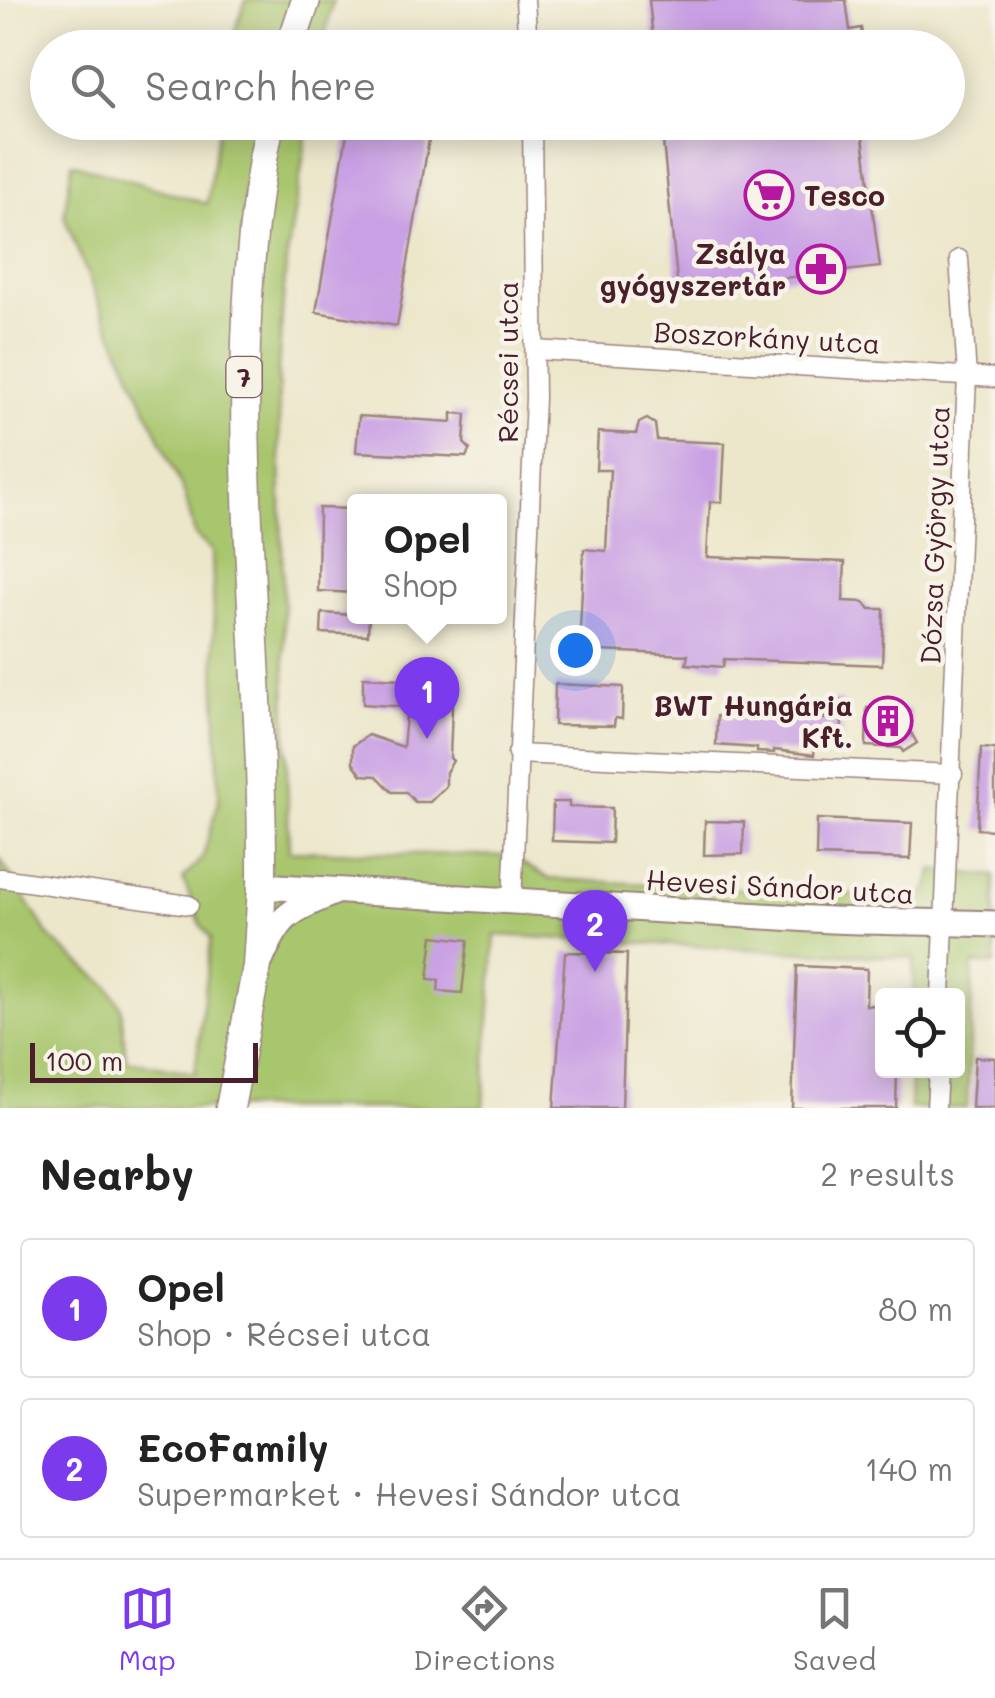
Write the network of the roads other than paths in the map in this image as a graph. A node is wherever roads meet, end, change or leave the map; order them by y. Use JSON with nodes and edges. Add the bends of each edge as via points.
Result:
{"nodes":[{"id":1,"x":306,"y":0,"type":"edge"},
{"id":2,"x":524,"y":0,"type":"edge"},
{"id":3,"x":296,"y":30,"type":"edge"},
{"id":4,"x":526,"y":30,"type":"edge"},
{"id":5,"x":267,"y":140,"type":"edge"},
{"id":6,"x":532,"y":140,"type":"edge"},
{"id":7,"x":959,"y":259,"type":"dead end"},
{"id":8,"x":536,"y":350,"type":"junction"},
{"id":9,"x":967,"y":376,"type":"junction"},
{"id":10,"x":995,"y":378,"type":"edge"},
{"id":11,"x":516,"y":754,"type":"junction"},
{"id":12,"x":952,"y":774,"type":"junction"},
{"id":13,"x":262,"y":846,"type":"junction"},
{"id":14,"x":0,"y":878,"type":"edge"},
{"id":15,"x":262,"y":886,"type":"junction"},
{"id":16,"x":338,"y":890,"type":"junction"},
{"id":17,"x":512,"y":902,"type":"junction"},
{"id":18,"x":189,"y":905,"type":"dead end"},
{"id":19,"x":946,"y":923,"type":"junction"},
{"id":20,"x":995,"y":924,"type":"edge"},
{"id":21,"x":258,"y":966,"type":"junction"},
{"id":22,"x":942,"y":988,"type":"edge"},
{"id":23,"x":938,"y":1078,"type":"edge"},
{"id":24,"x":230,"y":1108,"type":"edge"},
{"id":25,"x":936,"y":1108,"type":"edge"}],
"edges":[{"from":1,"to":3,"type":"main road"},
{"from":2,"to":4,"type":"street"},
{"from":5,"to":13,"type":"main road","number":"7","via":[[248,264],[244,396]]},
{"from":6,"to":8,"type":"street","name":"Récsei utca"},
{"from":7,"to":9,"type":"street","name":"Dózsa György utca"},
{"from":8,"to":9,"type":"street","name":"Boszorkány utca"},
{"from":8,"to":11,"type":"street","name":"Récsei utca"},
{"from":9,"to":10,"type":"street","name":"Boszorkány utca"},
{"from":9,"to":12,"type":"street","name":"Dózsa György utca"},
{"from":11,"to":12,"type":"street"},
{"from":11,"to":17,"type":"street","name":"Récsei utca"},
{"from":12,"to":19,"type":"street","name":"Dózsa György utca"},
{"from":13,"to":15,"type":"main road","number":"7"},
{"from":13,"to":16,"type":"main road","via":[[291,876]]},
{"from":14,"to":18,"type":"street"},
{"from":15,"to":16,"type":"main road","name":"Hevesi Sándor utca"},
{"from":15,"to":21,"type":"main road","number":"7"},
{"from":16,"to":17,"type":"main road","name":"Hevesi Sándor utca"},
{"from":16,"to":21,"type":"main road","via":[[282,919]]},
{"from":17,"to":19,"type":"main road","name":"Hevesi Sándor utca"},
{"from":19,"to":20,"type":"main road","name":"Hevesi Sándor utca"},
{"from":19,"to":22,"type":"street","name":"Dózsa György utca"},
{"from":21,"to":24,"type":"main road","number":"7"},
{"from":23,"to":25,"type":"street"}]}
